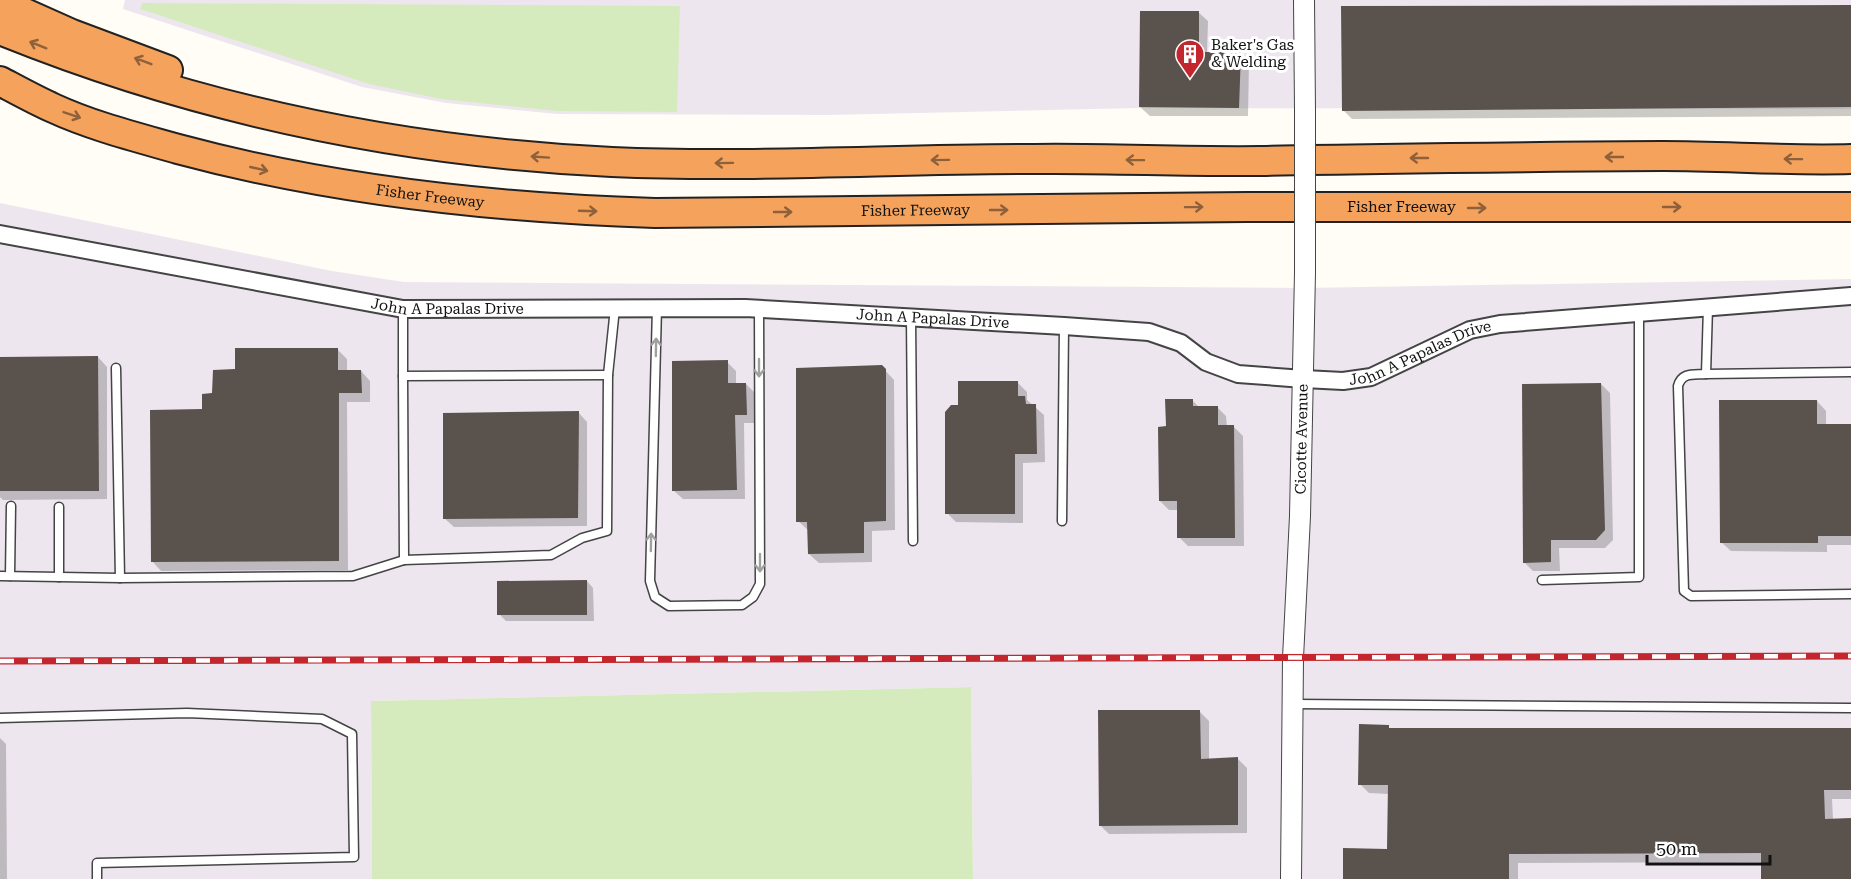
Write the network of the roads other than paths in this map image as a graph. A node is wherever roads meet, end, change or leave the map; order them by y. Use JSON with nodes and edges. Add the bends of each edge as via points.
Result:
{"nodes":[{"id":1,"x":1304,"y":0,"type":"edge"},
{"id":2,"x":0,"y":2,"type":"edge"},
{"id":3,"x":0,"y":30,"type":"edge"},
{"id":4,"x":6,"y":86,"type":"edge"},
{"id":5,"x":336,"y":131,"type":"junction"},
{"id":6,"x":1851,"y":159,"type":"edge"},
{"id":7,"x":1851,"y":207,"type":"edge"},
{"id":8,"x":0,"y":234,"type":"edge"},
{"id":9,"x":1851,"y":296,"type":"edge"},
{"id":10,"x":657,"y":306,"type":"junction"},
{"id":11,"x":615,"y":307,"type":"junction"},
{"id":12,"x":1708,"y":307,"type":"junction"},
{"id":13,"x":403,"y":309,"type":"junction"},
{"id":14,"x":759,"y":309,"type":"junction"},
{"id":15,"x":1639,"y":312,"type":"junction"},
{"id":16,"x":911,"y":316,"type":"junction"},
{"id":17,"x":1064,"y":326,"type":"junction"},
{"id":18,"x":116,"y":368,"type":"dead end"},
{"id":19,"x":1851,"y":372,"type":"edge"},
{"id":20,"x":1706,"y":374,"type":"junction"},
{"id":21,"x":608,"y":375,"type":"junction"},
{"id":22,"x":403,"y":376,"type":"junction"},
{"id":23,"x":1304,"y":379,"type":"junction"},
{"id":24,"x":11,"y":506,"type":"dead end"},
{"id":25,"x":59,"y":507,"type":"dead end"},
{"id":26,"x":1062,"y":521,"type":"dead end"},
{"id":27,"x":913,"y":541,"type":"dead end"},
{"id":28,"x":404,"y":560,"type":"junction"},
{"id":29,"x":0,"y":576,"type":"edge"},
{"id":30,"x":10,"y":576,"type":"junction"},
{"id":31,"x":59,"y":577,"type":"junction"},
{"id":32,"x":120,"y":578,"type":"junction"},
{"id":33,"x":1542,"y":580,"type":"dead end"},
{"id":34,"x":1851,"y":594,"type":"edge"},
{"id":35,"x":1293,"y":704,"type":"junction"},
{"id":36,"x":1851,"y":708,"type":"edge"},
{"id":37,"x":0,"y":718,"type":"edge"},
{"id":38,"x":97,"y":879,"type":"edge"},
{"id":39,"x":1291,"y":879,"type":"edge"}],
"edges":[{"from":1,"to":23,"type":"street","name":"Cicotte Avenue","bridge":true},
{"from":5,"to":2,"type":"highway","one_way":true,"via":[[287,106],[152,65]]},
{"from":5,"to":3,"type":"highway","one_way":true,"via":[[249,112],[148,83]]},
{"from":4,"to":7,"type":"highway","name":"Fisher Freeway","one_way":true,"via":[[53,109],[99,125],[266,171],[432,197],[562,210],[667,213],[1246,207]]},
{"from":6,"to":5,"type":"highway","one_way":true,"via":[[1672,156],[682,164],[539,158]]},
{"from":8,"to":13,"type":"street","name":"John A Papalas Drive"},
{"from":9,"to":12,"type":"street","name":"John A Papalas Drive"},
{"from":10,"to":11,"type":"street","name":"John A Papalas Drive"},
{"from":10,"to":14,"type":"street","name":"John A Papalas Drive"},
{"from":14,"to":10,"type":"lane","one_way":true,"via":[[760,584],[753,597],[742,605],[669,606],[655,597],[650,581]]},
{"from":11,"to":13,"type":"street","name":"John A Papalas Drive"},
{"from":11,"to":21,"type":"lane"},
{"from":12,"to":15,"type":"street","name":"John A Papalas Drive"},
{"from":12,"to":20,"type":"lane"},
{"from":13,"to":22,"type":"lane"},
{"from":14,"to":16,"type":"street","name":"John A Papalas Drive"},
{"from":15,"to":23,"type":"street","name":"John A Papalas Drive","via":[[1490,326],[1470,330],[1371,377],[1343,381]]},
{"from":15,"to":33,"type":"lane","via":[[1639,577]]},
{"from":16,"to":17,"type":"street","name":"John A Papalas Drive"},
{"from":16,"to":27,"type":"lane"},
{"from":17,"to":23,"type":"street","name":"John A Papalas Drive","via":[[1149,332],[1181,343],[1206,362],[1238,374]]},
{"from":17,"to":26,"type":"lane"},
{"from":18,"to":32,"type":"lane"},
{"from":19,"to":20,"type":"lane"},
{"from":20,"to":34,"type":"lane","via":[[1686,375],[1678,386],[1684,591],[1691,596]]},
{"from":21,"to":22,"type":"lane"},
{"from":21,"to":28,"type":"lane","via":[[607,531],[582,538],[551,555]]},
{"from":22,"to":28,"type":"lane"},
{"from":23,"to":35,"type":"street","name":"Cicotte Avenue"},
{"from":24,"to":30,"type":"lane"},
{"from":25,"to":31,"type":"lane"},
{"from":28,"to":32,"type":"lane","via":[[353,576]]},
{"from":29,"to":30,"type":"lane"},
{"from":30,"to":31,"type":"lane"},
{"from":31,"to":32,"type":"lane"},
{"from":35,"to":36,"type":"lane"},
{"from":35,"to":39,"type":"street","name":"Cicotte Avenue"},
{"from":37,"to":38,"type":"lane","via":[[187,713],[310,718],[322,719],[352,734],[354,857],[98,862]]}]}
